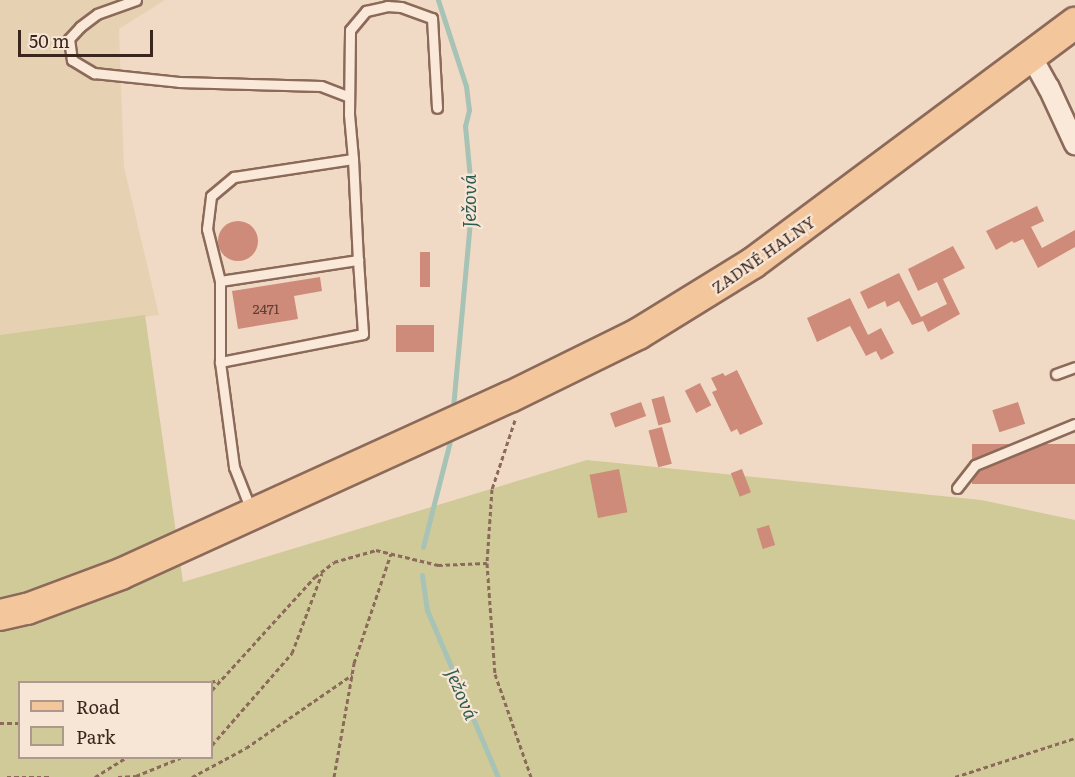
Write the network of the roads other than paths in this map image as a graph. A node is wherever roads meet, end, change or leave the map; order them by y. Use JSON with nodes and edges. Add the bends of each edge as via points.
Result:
{"nodes":[{"id":1,"x":136,"y":0,"type":"edge"},
{"id":2,"x":1075,"y":23,"type":"edge"},
{"id":3,"x":1031,"y":56,"type":"junction"},
{"id":4,"x":349,"y":98,"type":"junction"},
{"id":5,"x":437,"y":108,"type":"dead end"},
{"id":6,"x":1075,"y":145,"type":"edge"},
{"id":7,"x":353,"y":159,"type":"junction"},
{"id":8,"x":358,"y":260,"type":"junction"},
{"id":9,"x":220,"y":281,"type":"junction"},
{"id":10,"x":220,"y":362,"type":"junction"},
{"id":11,"x":1075,"y":367,"type":"edge"},
{"id":12,"x":1056,"y":374,"type":"dead end"},
{"id":13,"x":1075,"y":424,"type":"edge"},
{"id":14,"x":957,"y":488,"type":"dead end"},
{"id":15,"x":253,"y":515,"type":"junction"},
{"id":16,"x":0,"y":615,"type":"edge"}],
"edges":[{"from":1,"to":4,"type":"lane","via":[[97,14],[80,27],[69,39],[72,60],[94,73],[179,82],[321,86]]},
{"from":2,"to":3,"type":"main road","name":"ZADNÉ HALNY"},
{"from":3,"to":6,"type":"street"},
{"from":3,"to":15,"type":"main road","name":"ZADNÉ HALNY","via":[[783,242],[638,334]]},
{"from":4,"to":5,"type":"lane","via":[[350,30],[366,11],[401,7],[432,18]]},
{"from":4,"to":7,"type":"lane"},
{"from":7,"to":8,"type":"lane"},
{"from":7,"to":9,"type":"lane","via":[[234,177],[211,196],[207,229]]},
{"from":8,"to":9,"type":"lane"},
{"from":8,"to":10,"type":"lane","via":[[363,334]]},
{"from":9,"to":10,"type":"lane"},
{"from":10,"to":15,"type":"lane","via":[[234,467]]},
{"from":11,"to":12,"type":"lane"},
{"from":13,"to":14,"type":"lane","via":[[975,465]]},
{"from":15,"to":16,"type":"main road","name":"ZADNÉ HALNY","via":[[121,574],[37,606]]}]}
